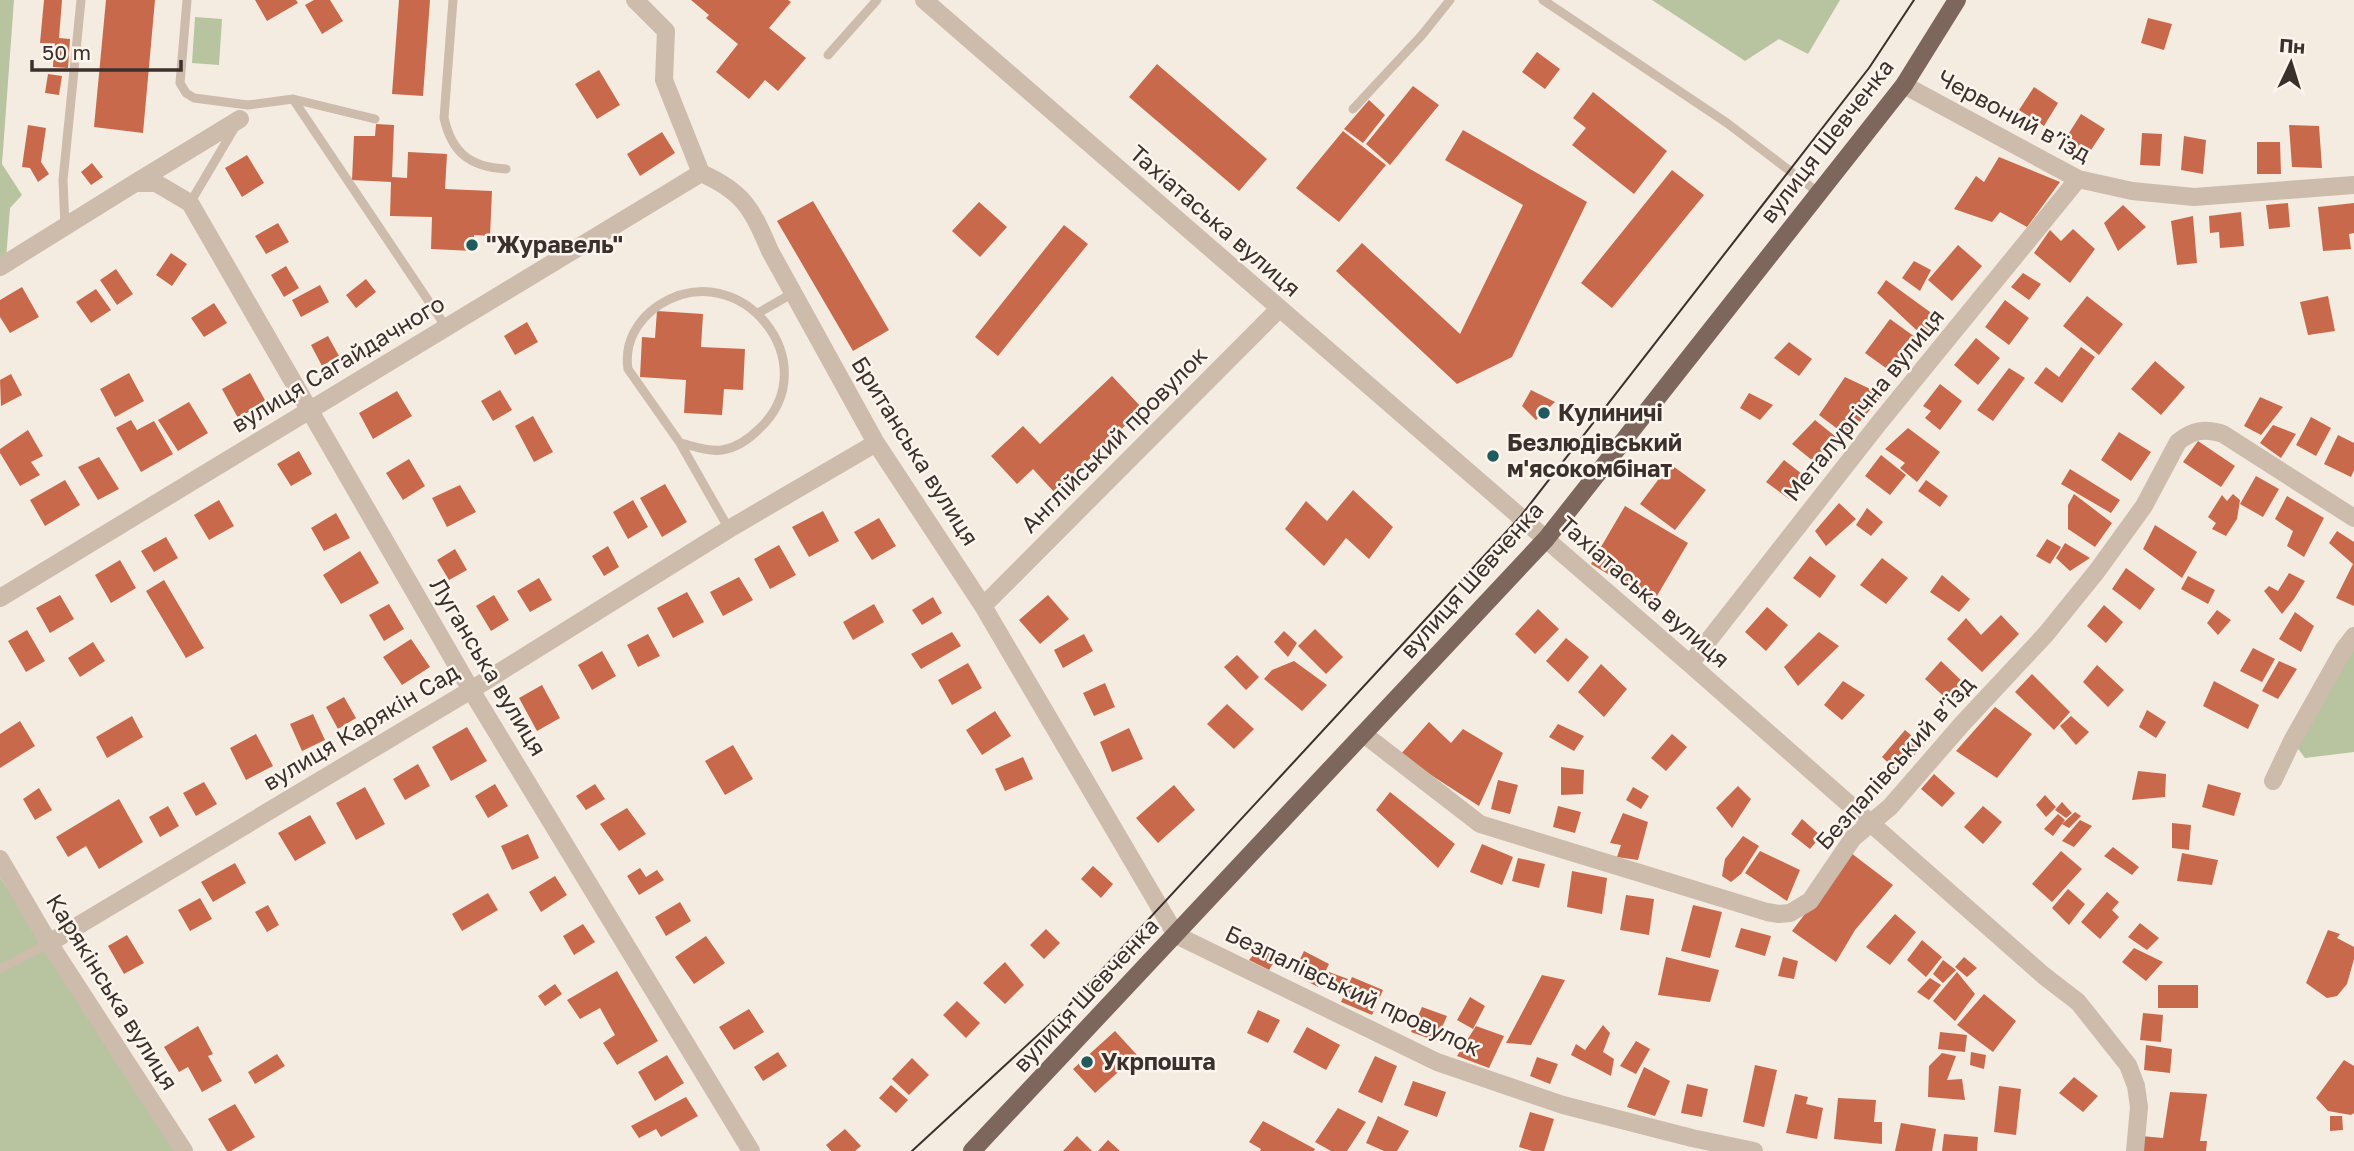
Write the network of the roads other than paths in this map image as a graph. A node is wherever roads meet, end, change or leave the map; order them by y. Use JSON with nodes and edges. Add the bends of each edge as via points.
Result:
{"nodes":[{"id":1,"x":81,"y":0,"type":"edge"},
{"id":2,"x":187,"y":0,"type":"edge"},
{"id":3,"x":453,"y":0,"type":"edge"},
{"id":4,"x":635,"y":0,"type":"edge"},
{"id":5,"x":877,"y":0,"type":"edge"},
{"id":6,"x":923,"y":0,"type":"edge"},
{"id":7,"x":1450,"y":0,"type":"edge"},
{"id":8,"x":1543,"y":0,"type":"edge"},
{"id":9,"x":1957,"y":0,"type":"edge"},
{"id":10,"x":828,"y":55,"type":"dead end"},
{"id":11,"x":1904,"y":85,"type":"junction"},
{"id":12,"x":293,"y":99,"type":"junction"},
{"id":13,"x":1353,"y":108,"type":"dead end"},
{"id":14,"x":244,"y":112,"type":"junction"},
{"id":15,"x":375,"y":119,"type":"dead end"},
{"id":16,"x":506,"y":169,"type":"dead end"},
{"id":17,"x":701,"y":173,"type":"junction"},
{"id":18,"x":2078,"y":180,"type":"junction"},
{"id":19,"x":135,"y":183,"type":"junction"},
{"id":20,"x":2354,"y":185,"type":"edge"},
{"id":21,"x":1819,"y":193,"type":"junction"},
{"id":22,"x":190,"y":203,"type":"junction"},
{"id":23,"x":65,"y":228,"type":"junction"},
{"id":24,"x":0,"y":267,"type":"edge"},
{"id":25,"x":793,"y":293,"type":"junction"},
{"id":26,"x":1279,"y":309,"type":"junction"},
{"id":27,"x":758,"y":313,"type":"junction"},
{"id":28,"x":446,"y":327,"type":"junction"},
{"id":29,"x":309,"y":410,"type":"junction"},
{"id":30,"x":680,"y":443,"type":"junction"},
{"id":31,"x":876,"y":443,"type":"junction"},
{"id":32,"x":2354,"y":518,"type":"edge"},
{"id":33,"x":729,"y":529,"type":"junction"},
{"id":34,"x":1546,"y":539,"type":"junction"},
{"id":35,"x":0,"y":598,"type":"edge"},
{"id":36,"x":984,"y":606,"type":"junction"},
{"id":37,"x":2354,"y":636,"type":"edge"},
{"id":38,"x":1690,"y":664,"type":"junction"},
{"id":39,"x":471,"y":690,"type":"junction"},
{"id":40,"x":1365,"y":735,"type":"junction"},
{"id":41,"x":2273,"y":781,"type":"dead end"},
{"id":42,"x":1872,"y":823,"type":"junction"},
{"id":43,"x":0,"y":859,"type":"edge"},
{"id":44,"x":1176,"y":935,"type":"junction"},
{"id":45,"x":49,"y":943,"type":"junction"},
{"id":46,"x":0,"y":970,"type":"edge"},
{"id":47,"x":184,"y":1151,"type":"edge"},
{"id":48,"x":751,"y":1151,"type":"edge"},
{"id":49,"x":972,"y":1151,"type":"edge"},
{"id":50,"x":1754,"y":1151,"type":"edge"},
{"id":51,"x":2135,"y":1151,"type":"edge"}],
"edges":[{"from":1,"to":23,"type":"lane","via":[[63,180]]},
{"from":2,"to":14,"type":"lane","via":[[180,83],[194,98]]},
{"from":3,"to":16,"type":"lane","via":[[444,118],[448,135],[471,161]]},
{"from":4,"to":17,"type":"street","via":[[666,31],[664,80]]},
{"from":5,"to":10,"type":"lane"},
{"from":6,"to":26,"type":"street","name":"Тахіатаська вулиця"},
{"from":7,"to":13,"type":"lane"},
{"from":8,"to":21,"type":"lane","via":[[1727,123]]},
{"from":9,"to":11,"type":"main road","name":"вулиця Шевченка"},
{"from":11,"to":18,"type":"street","name":"Червоний в’їзд"},
{"from":11,"to":21,"type":"main road","name":"вулиця Шевченка"},
{"from":12,"to":14,"type":"lane"},
{"from":12,"to":15,"type":"lane"},
{"from":12,"to":28,"type":"lane"},
{"from":14,"to":19,"type":"street"},
{"from":14,"to":22,"type":"lane"},
{"from":17,"to":25,"type":"street","name":"Британська вулиця","via":[[724,183],[743,199]]},
{"from":17,"to":28,"type":"street","name":"вулиця Сагайдачного"},
{"from":18,"to":20,"type":"street","name":"Червоний в’їзд","via":[[2194,197]]},
{"from":18,"to":38,"type":"street","name":"Металургічна вулиця"},
{"from":19,"to":22,"type":"street","via":[[156,183]]},
{"from":19,"to":23,"type":"street"},
{"from":21,"to":34,"type":"main road","name":"вулиця Шевченка"},
{"from":22,"to":29,"type":"street","name":"Луганська вулиця"},
{"from":23,"to":24,"type":"street"},
{"from":25,"to":27,"type":"lane"},
{"from":25,"to":31,"type":"street","name":"Британська вулиця"},
{"from":26,"to":34,"type":"street","name":"Тахіатаська вулиця"},
{"from":26,"to":36,"type":"street","name":"Англійський провулок"},
{"from":27,"to":30,"type":"lane","via":[[777,338],[784,369],[772,414],[751,437],[722,450]]},
{"from":27,"to":30,"type":"lane","via":[[732,297],[685,294],[656,307],[635,330],[628,344],[628,369]]},
{"from":28,"to":29,"type":"street","name":"вулиця Сагайдачного"},
{"from":29,"to":35,"type":"street","name":"вулиця Сагайдачного"},
{"from":29,"to":39,"type":"street","name":"Луганська вулиця"},
{"from":30,"to":33,"type":"lane"},
{"from":31,"to":33,"type":"street","name":"вулиця Карякін Сад"},
{"from":31,"to":36,"type":"street","name":"Британська вулиця"},
{"from":32,"to":42,"type":"street","name":"Безпалівський в’їзд","via":[[2223,434],[2199,430],[2187,435],[2178,442],[2144,506],[2046,634]]},
{"from":33,"to":39,"type":"street","name":"вулиця Карякін Сад"},
{"from":34,"to":38,"type":"street","name":"Тахіатаська вулиця"},
{"from":34,"to":40,"type":"main road","name":"вулиця Шевченка"},
{"from":36,"to":44,"type":"street","name":"Британська вулиця"},
{"from":37,"to":41,"type":"street"},
{"from":38,"to":42,"type":"street","name":"Тахіатаська вулиця"},
{"from":39,"to":45,"type":"street","name":"вулиця Карякін Сад"},
{"from":39,"to":48,"type":"street","name":"Луганська вулиця"},
{"from":40,"to":42,"type":"street","name":"Безпалівський в’їзд","via":[[1480,824],[1779,914],[1810,901],[1853,838]]},
{"from":40,"to":44,"type":"main road","name":"вулиця Шевченка"},
{"from":42,"to":51,"type":"street","name":"Тахіатаська вулиця","via":[[2078,1002],[2128,1065],[2139,1107]]},
{"from":43,"to":45,"type":"street","name":"Карякінська вулиця"},
{"from":44,"to":49,"type":"main road","name":"вулиця Шевченка"},
{"from":44,"to":50,"type":"street","name":"Безпалівський провулок","via":[[1437,1062],[1563,1105]]},
{"from":45,"to":46,"type":"lane"},
{"from":45,"to":47,"type":"street","name":"Карякінська вулиця"}]}
